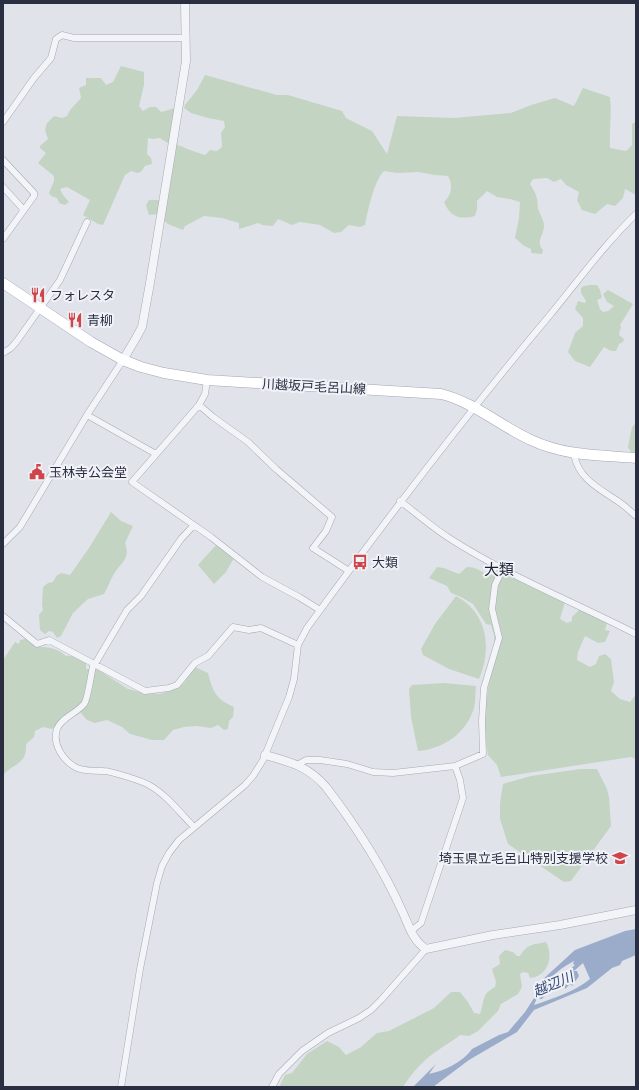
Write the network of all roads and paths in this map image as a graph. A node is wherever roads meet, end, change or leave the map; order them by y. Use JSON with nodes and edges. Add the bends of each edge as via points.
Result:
{"nodes":[{"id":1,"x":185,"y":3,"type":"edge"},
{"id":2,"x":185,"y":38,"type":"junction"},
{"id":3,"x":3,"y":122,"type":"edge"},
{"id":4,"x":4,"y":163,"type":"edge"},
{"id":5,"x":3,"y":187,"type":"edge"},
{"id":6,"x":24,"y":210,"type":"junction"},
{"id":7,"x":636,"y":214,"type":"edge"},
{"id":8,"x":87,"y":222,"type":"dead end"},
{"id":9,"x":3,"y":239,"type":"edge"},
{"id":10,"x":3,"y":283,"type":"edge"},
{"id":11,"x":40,"y":308,"type":"junction"},
{"id":12,"x":3,"y":354,"type":"edge"},
{"id":13,"x":123,"y":360,"type":"junction"},
{"id":14,"x":207,"y":380,"type":"junction"},
{"id":15,"x":199,"y":405,"type":"junction"},
{"id":16,"x":475,"y":408,"type":"junction"},
{"id":17,"x":87,"y":415,"type":"junction"},
{"id":18,"x":156,"y":454,"type":"junction"},
{"id":19,"x":574,"y":454,"type":"junction"},
{"id":20,"x":636,"y":458,"type":"edge"},
{"id":21,"x":400,"y":501,"type":"junction"},
{"id":22,"x":636,"y":516,"type":"edge"},
{"id":23,"x":194,"y":525,"type":"junction"},
{"id":24,"x":3,"y":543,"type":"edge"},
{"id":25,"x":504,"y":568,"type":"junction"},
{"id":26,"x":349,"y":571,"type":"junction"},
{"id":27,"x":320,"y":610,"type":"junction"},
{"id":28,"x":3,"y":616,"type":"edge"},
{"id":29,"x":636,"y":634,"type":"edge"},
{"id":30,"x":298,"y":645,"type":"junction"},
{"id":31,"x":95,"y":664,"type":"junction"},
{"id":32,"x":265,"y":754,"type":"junction"},
{"id":33,"x":297,"y":765,"type":"junction"},
{"id":34,"x":455,"y":766,"type":"junction"},
{"id":35,"x":194,"y":827,"type":"junction"},
{"id":36,"x":636,"y":910,"type":"edge"},
{"id":37,"x":411,"y":931,"type":"junction"},
{"id":38,"x":426,"y":949,"type":"junction"},
{"id":39,"x":121,"y":1087,"type":"edge"},
{"id":40,"x":272,"y":1087,"type":"edge"}],
"edges":[{"from":1,"to":2,"type":"street"},
{"from":2,"to":3,"type":"street","via":[[74,38],[62,35],[56,39],[51,58]]},
{"from":2,"to":13,"type":"street","via":[[186,61],[142,327]]},
{"from":4,"to":6,"type":"street","via":[[34,193]]},
{"from":5,"to":6,"type":"street"},
{"from":6,"to":9,"type":"street"},
{"from":7,"to":16,"type":"street","via":[[603,250]]},
{"from":8,"to":11,"type":"street","via":[[63,274]]},
{"from":10,"to":11,"type":"main road","name":"川越坂戸毛呂山線"},
{"from":11,"to":12,"type":"street","via":[[11,348]]},
{"from":11,"to":13,"type":"main road","name":"川越坂戸毛呂山線"},
{"from":13,"to":14,"type":"main road","name":"川越坂戸毛呂山線","via":[[164,373]]},
{"from":13,"to":17,"type":"street"},
{"from":14,"to":15,"type":"street","via":[[205,394]]},
{"from":14,"to":16,"type":"main road","name":"川越坂戸毛呂山線","via":[[435,393]]},
{"from":15,"to":18,"type":"street"},
{"from":15,"to":26,"type":"street","via":[[248,442],[332,517],[326,531],[313,548]]},
{"from":16,"to":19,"type":"main road","name":"川越坂戸毛呂山線","via":[[530,440]]},
{"from":16,"to":21,"type":"street"},
{"from":17,"to":18,"type":"street"},
{"from":17,"to":24,"type":"street","via":[[20,527]]},
{"from":18,"to":23,"type":"street","via":[[132,482]]},
{"from":19,"to":20,"type":"main road","name":"川越坂戸毛呂山線"},
{"from":19,"to":22,"type":"street","via":[[575,462],[583,475],[599,490]]},
{"from":21,"to":25,"type":"street","via":[[449,537]]},
{"from":21,"to":26,"type":"street"},
{"from":23,"to":27,"type":"street","via":[[262,577]]},
{"from":23,"to":31,"type":"street","via":[[181,539],[141,596],[127,610]]},
{"from":25,"to":29,"type":"street"},
{"from":25,"to":34,"type":"street","via":[[495,584],[492,609],[499,638],[484,688],[483,754]]},
{"from":26,"to":27,"type":"street"},
{"from":27,"to":30,"type":"street"},
{"from":28,"to":31,"type":"street","via":[[37,644],[49,640]]},
{"from":30,"to":31,"type":"street","via":[[261,628],[233,628],[177,685],[144,691]]},
{"from":30,"to":32,"type":"street","via":[[294,679]]},
{"from":31,"to":35,"type":"street","via":[[85,702],[57,728],[57,747],[76,768],[104,771],[148,784],[160,791]]},
{"from":32,"to":33,"type":"street"},
{"from":32,"to":35,"type":"street","via":[[249,781]]},
{"from":33,"to":34,"type":"street","via":[[306,760],[335,762],[382,773]]},
{"from":33,"to":37,"type":"street","via":[[319,778],[334,796],[391,885]]},
{"from":34,"to":37,"type":"street","via":[[462,798],[421,923]]},
{"from":35,"to":39,"type":"street","via":[[175,844],[165,859],[160,874],[140,969]]},
{"from":36,"to":38,"type":"street"},
{"from":37,"to":38,"type":"street","via":[[417,942]]},
{"from":38,"to":40,"type":"street","via":[[371,1010],[328,1033],[302,1051],[279,1074]]}]}
